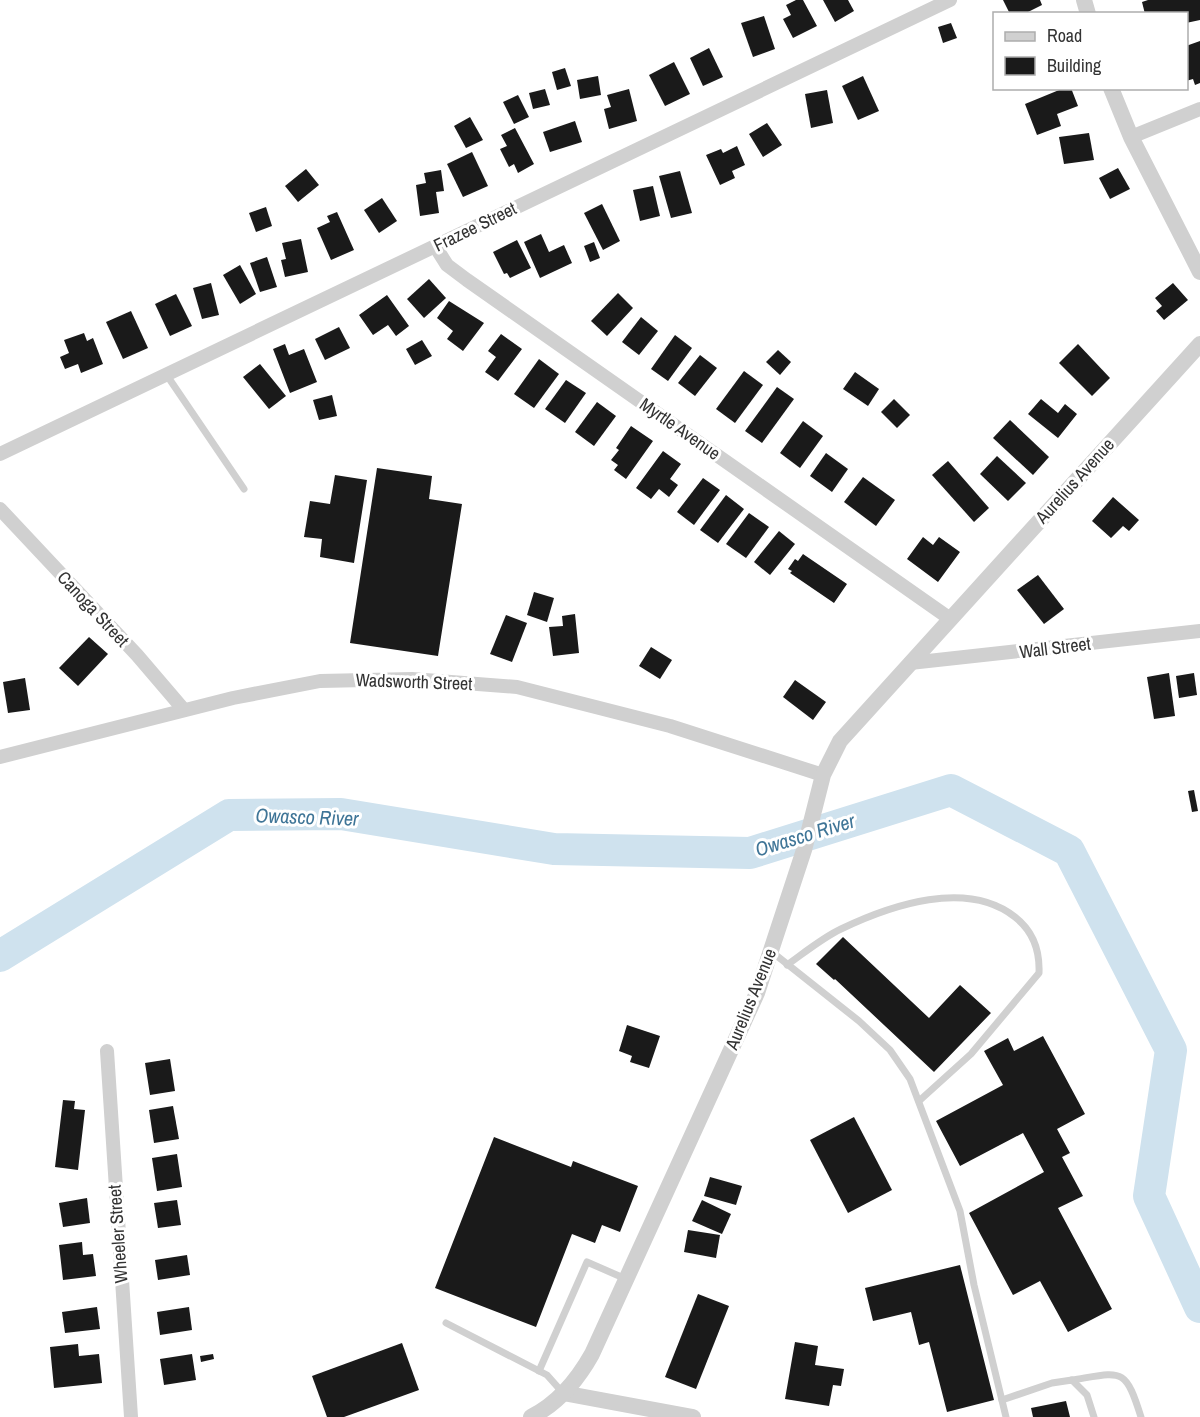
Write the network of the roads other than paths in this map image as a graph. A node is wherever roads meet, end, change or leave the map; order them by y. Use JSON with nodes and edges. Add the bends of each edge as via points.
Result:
{"nodes":[{"id":1,"x":950,"y":0,"type":"edge"},
{"id":2,"x":1112,"y":90,"type":"edge"},
{"id":3,"x":1200,"y":109,"type":"edge"},
{"id":4,"x":1131,"y":137,"type":"junction"},
{"id":5,"x":435,"y":246,"type":"junction"},
{"id":6,"x":1200,"y":272,"type":"edge"},
{"id":7,"x":1200,"y":344,"type":"edge"},
{"id":8,"x":166,"y":374,"type":"junction"},
{"id":9,"x":0,"y":454,"type":"edge"},
{"id":10,"x":244,"y":489,"type":"dead end"},
{"id":11,"x":0,"y":509,"type":"edge"},
{"id":12,"x":949,"y":618,"type":"junction"},
{"id":13,"x":1200,"y":631,"type":"edge"},
{"id":14,"x":910,"y":663,"type":"junction"},
{"id":15,"x":184,"y":710,"type":"junction"},
{"id":16,"x":0,"y":757,"type":"edge"},
{"id":17,"x":821,"y":782,"type":"junction"},
{"id":18,"x":772,"y":952,"type":"junction"},
{"id":19,"x":787,"y":964,"type":"junction"},
{"id":20,"x":107,"y":1051,"type":"dead end"},
{"id":21,"x":919,"y":1101,"type":"junction"},
{"id":22,"x":626,"y":1279,"type":"junction"},
{"id":23,"x":446,"y":1323,"type":"dead end"},
{"id":24,"x":539,"y":1371,"type":"junction"},
{"id":25,"x":1072,"y":1380,"type":"junction"},
{"id":26,"x":563,"y":1392,"type":"junction"},
{"id":27,"x":1002,"y":1400,"type":"junction"},
{"id":28,"x":641,"y":1412,"type":"edge"},
{"id":29,"x":131,"y":1417,"type":"edge"},
{"id":30,"x":531,"y":1417,"type":"edge"},
{"id":31,"x":693,"y":1417,"type":"edge"},
{"id":32,"x":1006,"y":1417,"type":"edge"},
{"id":33,"x":1094,"y":1417,"type":"edge"},
{"id":34,"x":1141,"y":1417,"type":"edge"}],
"edges":[{"from":1,"to":5,"type":"street","name":"Frazee Street"},
{"from":2,"to":4,"type":"street"},
{"from":3,"to":4,"type":"street"},
{"from":4,"to":6,"type":"street"},
{"from":5,"to":8,"type":"street","name":"Frazee Street"},
{"from":5,"to":12,"type":"street","name":"Myrtle Avenue","via":[[447,265],[467,280]]},
{"from":7,"to":12,"type":"street","name":"Aurelius Avenue"},
{"from":8,"to":9,"type":"street","name":"Frazee Street"},
{"from":8,"to":10,"type":"lane"},
{"from":11,"to":15,"type":"street","name":"Canoga Street"},
{"from":12,"to":14,"type":"street","name":"Aurelius Avenue"},
{"from":13,"to":14,"type":"street","name":"Wall Street"},
{"from":14,"to":17,"type":"street","name":"Aurelius Avenue","via":[[840,741]]},
{"from":15,"to":16,"type":"street","name":"Wadsworth Street"},
{"from":15,"to":17,"type":"street","name":"Wadsworth Street","via":[[320,681],[400,679],[504,686],[670,726]]},
{"from":17,"to":18,"type":"street","name":"Aurelius Avenue"},
{"from":18,"to":19,"type":"lane"},
{"from":18,"to":22,"type":"street","name":"Aurelius Avenue","via":[[757,993]]},
{"from":19,"to":21,"type":"lane","via":[[890,1050],[910,1079]]},
{"from":19,"to":21,"type":"lane","via":[[839,929],[929,900],[976,898],[1004,908],[1029,928],[1037,950],[1039,973],[971,1054]]},
{"from":20,"to":29,"type":"street","name":"Wheeler Street"},
{"from":21,"to":27,"type":"lane","via":[[960,1211]]},
{"from":22,"to":24,"type":"lane","via":[[587,1262]]},
{"from":22,"to":26,"type":"street","name":"Aurelius Avenue","via":[[588,1362]]},
{"from":23,"to":24,"type":"lane"},
{"from":24,"to":26,"type":"lane"},
{"from":25,"to":27,"type":"lane"},
{"from":25,"to":33,"type":"lane","via":[[1087,1395]]},
{"from":25,"to":34,"type":"lane","via":[[1111,1374],[1126,1378]]},
{"from":26,"to":28,"type":"street"},
{"from":26,"to":30,"type":"street","name":"Aurelius Avenue"},
{"from":27,"to":32,"type":"lane"},
{"from":28,"to":31,"type":"street"}]}
